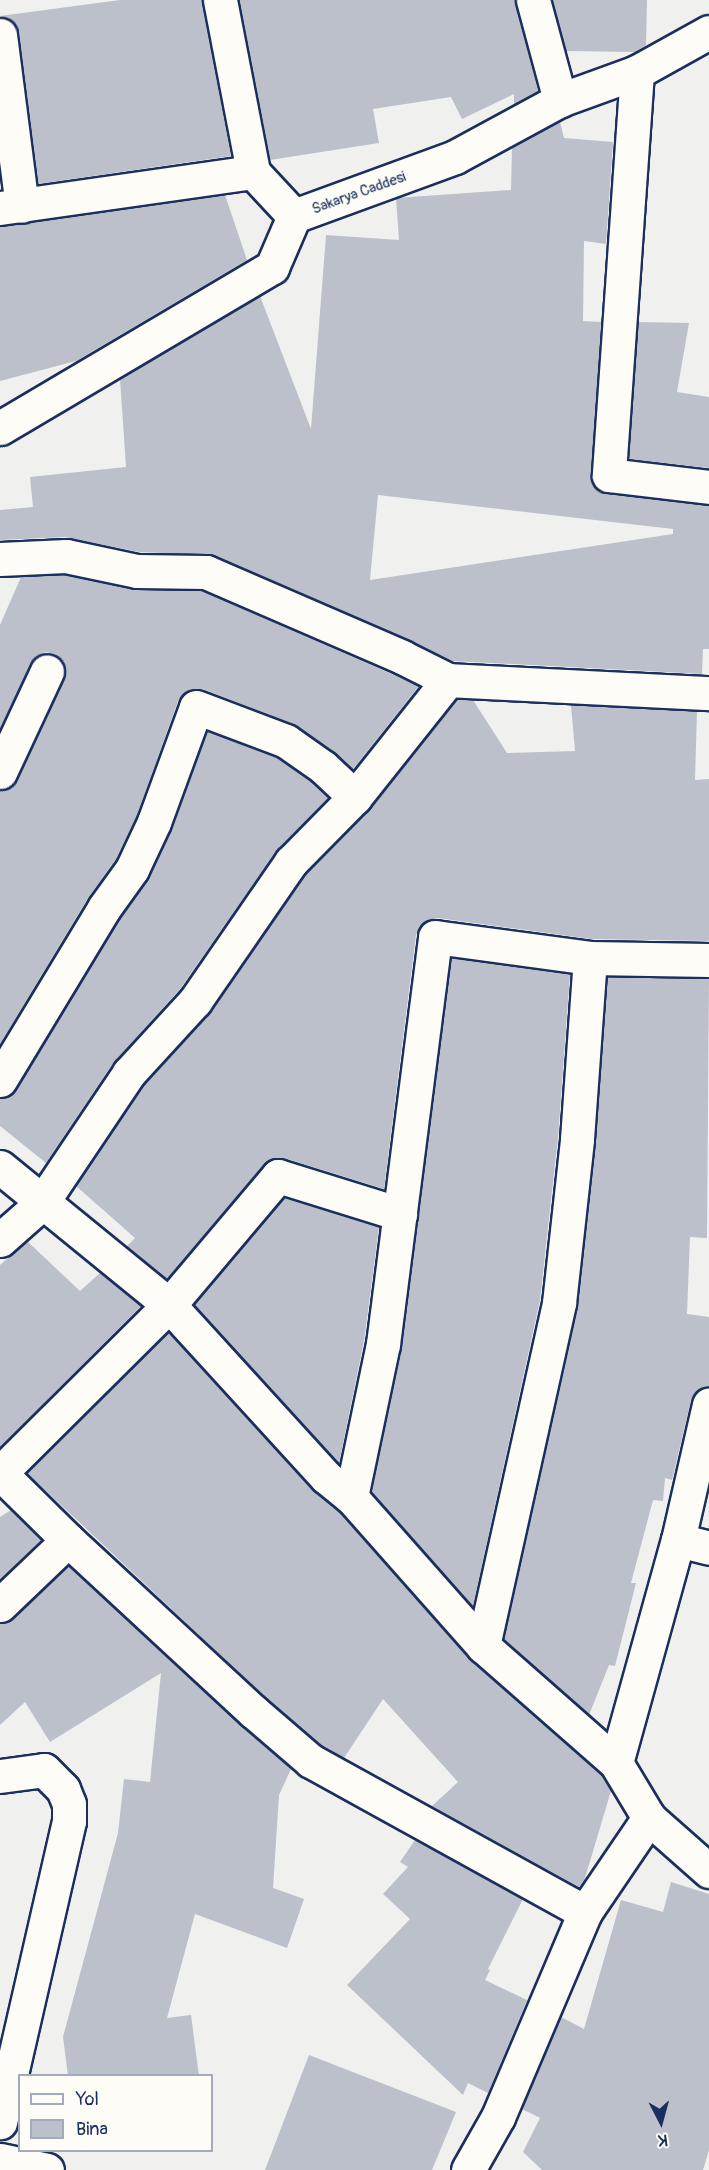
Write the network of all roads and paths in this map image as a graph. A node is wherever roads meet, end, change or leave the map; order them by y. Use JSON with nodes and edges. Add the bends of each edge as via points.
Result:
{"nodes":[{"id":1,"x":220,"y":0,"type":"edge"},
{"id":2,"x":533,"y":0,"type":"edge"},
{"id":3,"x":709,"y":32,"type":"edge"},
{"id":4,"x":0,"y":35,"type":"edge"},
{"id":5,"x":636,"y":72,"type":"junction"},
{"id":6,"x":560,"y":100,"type":"junction"},
{"id":7,"x":254,"y":172,"type":"junction"},
{"id":8,"x":11,"y":207,"type":"edge"},
{"id":9,"x":294,"y":216,"type":"junction"},
{"id":10,"x":0,"y":428,"type":"edge"},
{"id":11,"x":709,"y":487,"type":"edge"},
{"id":12,"x":0,"y":559,"type":"edge"},
{"id":13,"x":47,"y":671,"type":"dead end"},
{"id":14,"x":448,"y":680,"type":"junction"},
{"id":15,"x":709,"y":693,"type":"edge"},
{"id":16,"x":0,"y":772,"type":"edge"},
{"id":17,"x":355,"y":797,"type":"junction"},
{"id":18,"x":590,"y":958,"type":"junction"},
{"id":19,"x":709,"y":960,"type":"edge"},
{"id":20,"x":0,"y":1080,"type":"edge"},
{"id":21,"x":0,"y":1167,"type":"edge"},
{"id":22,"x":42,"y":1204,"type":"junction"},
{"id":23,"x":400,"y":1214,"type":"junction"},
{"id":24,"x":0,"y":1240,"type":"edge"},
{"id":25,"x":169,"y":1305,"type":"junction"},
{"id":26,"x":709,"y":1405,"type":"edge"},
{"id":27,"x":0,"y":1473,"type":"edge"},
{"id":28,"x":351,"y":1497,"type":"junction"},
{"id":29,"x":68,"y":1540,"type":"junction"},
{"id":30,"x":678,"y":1540,"type":"junction"},
{"id":31,"x":709,"y":1548,"type":"edge"},
{"id":32,"x":0,"y":1605,"type":"edge"},
{"id":33,"x":483,"y":1646,"type":"junction"},
{"id":34,"x":616,"y":1763,"type":"junction"},
{"id":35,"x":0,"y":1776,"type":"edge"},
{"id":36,"x":649,"y":1818,"type":"junction"},
{"id":37,"x":709,"y":1871,"type":"edge"},
{"id":38,"x":585,"y":1912,"type":"junction"},
{"id":39,"x":0,"y":2122,"type":"edge"},
{"id":40,"x":0,"y":2160,"type":"edge"},
{"id":41,"x":47,"y":2170,"type":"edge"},
{"id":42,"x":468,"y":2170,"type":"edge"}],
"edges":[{"from":1,"to":7,"type":"street"},
{"from":2,"to":6,"type":"street"},
{"from":3,"to":5,"type":"street","name":"Sakarya Caddesi"},
{"from":4,"to":8,"type":"street"},
{"from":5,"to":6,"type":"street","name":"Sakarya Caddesi"},
{"from":5,"to":11,"type":"street","via":[[609,475]]},
{"from":6,"to":9,"type":"street","name":"Sakarya Caddesi","via":[[455,157]]},
{"from":7,"to":8,"type":"street"},
{"from":7,"to":9,"type":"street","name":"Sakarya Caddesi"},
{"from":9,"to":10,"type":"street","via":[[272,267]]},
{"from":12,"to":14,"type":"street","via":[[66,556],[137,571],[206,572]]},
{"from":13,"to":16,"type":"street"},
{"from":14,"to":15,"type":"street"},
{"from":14,"to":17,"type":"street"},
{"from":17,"to":20,"type":"street","via":[[323,767],[286,741],[196,707],[154,822],[132,869],[104,908]]},
{"from":17,"to":22,"type":"street","via":[[291,862],[195,1000],[129,1073]]},
{"from":18,"to":19,"type":"street"},
{"from":18,"to":23,"type":"street","via":[[435,937]]},
{"from":18,"to":33,"type":"street","via":[[577,1139],[559,1303]]},
{"from":21,"to":22,"type":"street"},
{"from":22,"to":24,"type":"street"},
{"from":22,"to":25,"type":"street"},
{"from":23,"to":25,"type":"street","via":[[279,1176]]},
{"from":23,"to":28,"type":"street","via":[[383,1344]]},
{"from":25,"to":27,"type":"street"},
{"from":25,"to":28,"type":"street","via":[[326,1477]]},
{"from":26,"to":30,"type":"street"},
{"from":27,"to":29,"type":"street"},
{"from":28,"to":33,"type":"street"},
{"from":29,"to":32,"type":"street"},
{"from":29,"to":38,"type":"street","via":[[311,1761]]},
{"from":30,"to":31,"type":"street"},
{"from":30,"to":34,"type":"street"},
{"from":33,"to":34,"type":"street"},
{"from":34,"to":36,"type":"street"},
{"from":35,"to":39,"type":"street","via":[[44,1770],[63,1789],[69,1804],[69,1821]]},
{"from":36,"to":37,"type":"street"},
{"from":36,"to":38,"type":"street"},
{"from":38,"to":42,"type":"street","via":[[498,2117]]},
{"from":40,"to":41,"type":"street"}]}
